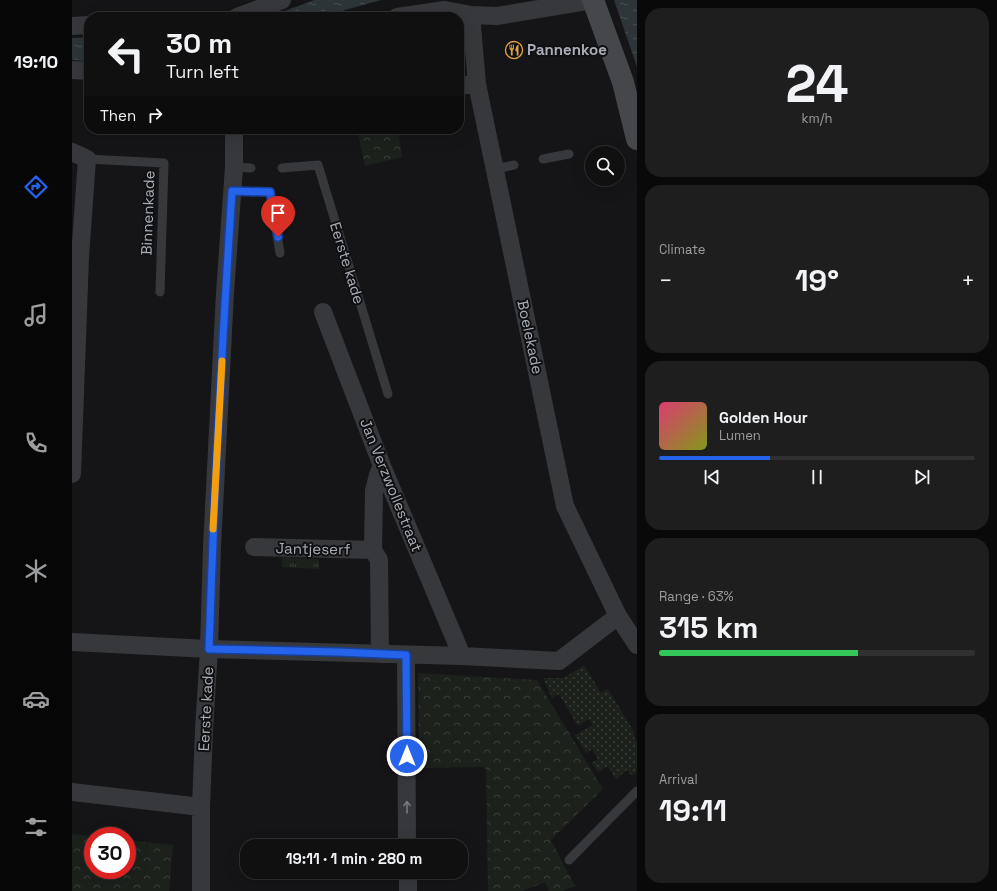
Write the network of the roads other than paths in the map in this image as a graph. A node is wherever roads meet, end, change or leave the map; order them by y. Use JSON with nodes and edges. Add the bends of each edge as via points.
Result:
{"nodes":[{"id":1,"x":282,"y":0,"type":"edge"},
{"id":2,"x":593,"y":0,"type":"edge"},
{"id":3,"x":250,"y":12,"type":"edge"},
{"id":4,"x":431,"y":12,"type":"edge"},
{"id":5,"x":455,"y":12,"type":"edge"},
{"id":6,"x":464,"y":14,"type":"edge"},
{"id":7,"x":471,"y":15,"type":"junction"},
{"id":8,"x":84,"y":25,"type":"edge"},
{"id":9,"x":72,"y":26,"type":"edge"},
{"id":10,"x":72,"y":70,"type":"edge"},
{"id":11,"x":84,"y":71,"type":"edge"},
{"id":12,"x":477,"y":84,"type":"junction"},
{"id":13,"x":464,"y":85,"type":"edge"},
{"id":14,"x":235,"y":134,"type":"edge"},
{"id":15,"x":637,"y":139,"type":"edge"},
{"id":16,"x":569,"y":154,"type":"dead end"},
{"id":17,"x":80,"y":156,"type":"edge"},
{"id":18,"x":543,"y":159,"type":"dead end"},
{"id":19,"x":514,"y":165,"type":"dead end"},
{"id":20,"x":282,"y":168,"type":"dead end"},
{"id":21,"x":495,"y":169,"type":"junction"},
{"id":22,"x":232,"y":191,"type":"junction"},
{"id":23,"x":280,"y":253,"type":"dead end"},
{"id":24,"x":76,"y":257,"type":"edge"},
{"id":25,"x":160,"y":292,"type":"dead end"},
{"id":26,"x":323,"y":312,"type":"dead end"},
{"id":27,"x":388,"y":394,"type":"dead end"},
{"id":28,"x":382,"y":466,"type":"junction"},
{"id":29,"x":72,"y":474,"type":"edge"},
{"id":30,"x":254,"y":547,"type":"dead end"},
{"id":31,"x":373,"y":550,"type":"junction"},
{"id":32,"x":618,"y":616,"type":"junction"},
{"id":33,"x":72,"y":642,"type":"edge"},
{"id":34,"x":637,"y":644,"type":"edge"},
{"id":35,"x":209,"y":649,"type":"junction"},
{"id":36,"x":380,"y":654,"type":"junction"},
{"id":37,"x":406,"y":655,"type":"junction"},
{"id":38,"x":462,"y":656,"type":"junction"},
{"id":39,"x":637,"y":791,"type":"edge"},
{"id":40,"x":72,"y":792,"type":"edge"},
{"id":41,"x":201,"y":807,"type":"junction"},
{"id":42,"x":407,"y":839,"type":"edge"},
{"id":43,"x":569,"y":860,"type":"dead end"},
{"id":44,"x":408,"y":879,"type":"edge"},
{"id":45,"x":201,"y":891,"type":"edge"},
{"id":46,"x":408,"y":891,"type":"edge"}],
"edges":[{"from":1,"to":3,"type":"street"},
{"from":2,"to":7,"type":"street","via":[[498,16]]},
{"from":2,"to":15,"type":"main road","via":[[623,82]]},
{"from":4,"to":5,"type":"street"},
{"from":6,"to":7,"type":"street"},
{"from":7,"to":12,"type":"street","name":"Boelekade"},
{"from":8,"to":9,"type":"street"},
{"from":10,"to":11,"type":"street"},
{"from":12,"to":13,"type":"street"},
{"from":12,"to":21,"type":"street","name":"Boelekade"},
{"from":14,"to":22,"type":"street","name":"Eerste kade","via":[[243,167]]},
{"from":16,"to":18,"type":"lane"},
{"from":17,"to":24,"type":"street"},
{"from":17,"to":25,"type":"lane","name":"Binnenkade","via":[[164,163]]},
{"from":19,"to":21,"type":"lane"},
{"from":20,"to":27,"type":"lane","name":"Eerste kade","via":[[318,165]]},
{"from":21,"to":32,"type":"street","name":"Boelekade","via":[[566,506]]},
{"from":22,"to":23,"type":"lane","via":[[270,192]]},
{"from":22,"to":35,"type":"street","name":"Eerste kade","via":[[212,547]]},
{"from":24,"to":29,"type":"street"},
{"from":26,"to":28,"type":"street","name":"Jan Verzwollestraat"},
{"from":28,"to":31,"type":"street","name":"Jantjeserf","via":[[374,491]]},
{"from":28,"to":38,"type":"street","name":"Jan Verzwollestraat"},
{"from":30,"to":31,"type":"street","name":"Jantjeserf"},
{"from":31,"to":36,"type":"street","name":"Jantjeserf","via":[[379,560]]},
{"from":32,"to":34,"type":"street","name":"Boelekade"},
{"from":32,"to":38,"type":"street","via":[[559,661]]},
{"from":33,"to":35,"type":"street"},
{"from":35,"to":36,"type":"street"},
{"from":35,"to":41,"type":"street","name":"Eerste kade"},
{"from":36,"to":37,"type":"street"},
{"from":37,"to":38,"type":"street"},
{"from":42,"to":37,"type":"street","one_way":true},
{"from":39,"to":43,"type":"lane"},
{"from":40,"to":41,"type":"street"},
{"from":41,"to":45,"type":"street","name":"Eerste kade"},
{"from":44,"to":46,"type":"street"}]}
